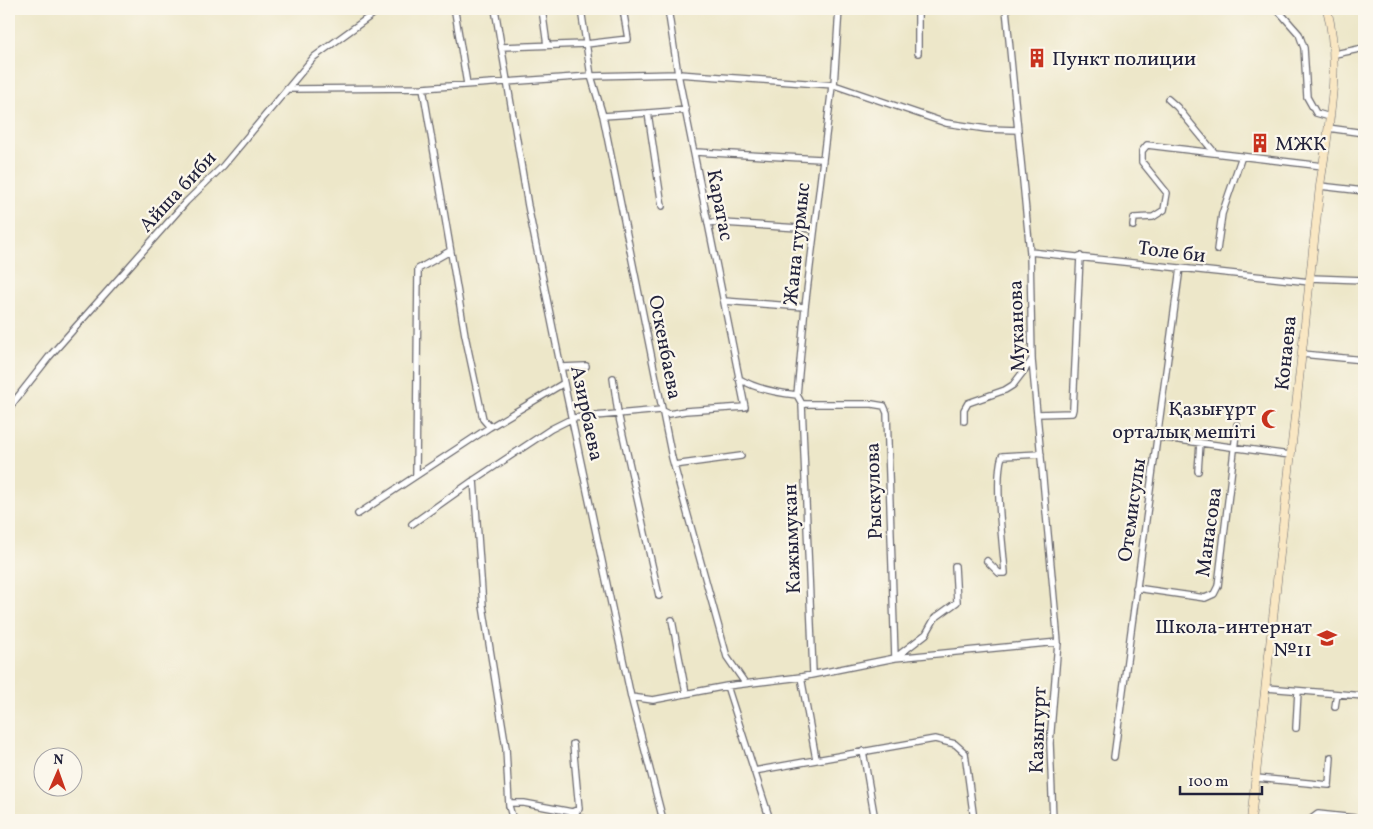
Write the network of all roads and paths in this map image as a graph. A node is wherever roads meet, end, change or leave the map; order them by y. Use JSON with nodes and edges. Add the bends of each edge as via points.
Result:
{"nodes":[{"id":1,"x":380,"y":9,"type":"edge"},
{"id":2,"x":495,"y":9,"type":"edge"},
{"id":3,"x":542,"y":9,"type":"edge"},
{"id":4,"x":581,"y":9,"type":"edge"},
{"id":5,"x":623,"y":9,"type":"edge"},
{"id":6,"x":668,"y":9,"type":"edge"},
{"id":7,"x":839,"y":9,"type":"edge"},
{"id":8,"x":918,"y":9,"type":"edge"},
{"id":9,"x":1006,"y":9,"type":"edge"},
{"id":10,"x":1277,"y":9,"type":"edge"},
{"id":11,"x":1327,"y":9,"type":"edge"},
{"id":12,"x":455,"y":12,"type":"dead end"},
{"id":13,"x":586,"y":44,"type":"junction"},
{"id":14,"x":547,"y":45,"type":"junction"},
{"id":15,"x":502,"y":47,"type":"junction"},
{"id":16,"x":1364,"y":48,"type":"edge"},
{"id":17,"x":918,"y":52,"type":"dead end"},
{"id":18,"x":1335,"y":54,"type":"junction"},
{"id":19,"x":678,"y":74,"type":"junction"},
{"id":20,"x":591,"y":76,"type":"junction"},
{"id":21,"x":508,"y":81,"type":"junction"},
{"id":22,"x":467,"y":84,"type":"junction"},
{"id":23,"x":832,"y":86,"type":"junction"},
{"id":24,"x":423,"y":88,"type":"junction"},
{"id":25,"x":287,"y":89,"type":"junction"},
{"id":26,"x":1168,"y":99,"type":"dead end"},
{"id":27,"x":686,"y":110,"type":"junction"},
{"id":28,"x":648,"y":113,"type":"junction"},
{"id":29,"x":603,"y":116,"type":"junction"},
{"id":30,"x":1330,"y":117,"type":"junction"},
{"id":31,"x":1328,"y":128,"type":"junction"},
{"id":32,"x":1018,"y":130,"type":"junction"},
{"id":33,"x":1364,"y":132,"type":"edge"},
{"id":34,"x":695,"y":152,"type":"junction"},
{"id":35,"x":1214,"y":152,"type":"junction"},
{"id":36,"x":1242,"y":156,"type":"junction"},
{"id":37,"x":822,"y":159,"type":"junction"},
{"id":38,"x":1323,"y":166,"type":"junction"},
{"id":39,"x":1320,"y":186,"type":"junction"},
{"id":40,"x":1364,"y":191,"type":"edge"},
{"id":41,"x":662,"y":206,"type":"dead end"},
{"id":42,"x":708,"y":222,"type":"junction"},
{"id":43,"x":1133,"y":226,"type":"dead end"},
{"id":44,"x":814,"y":229,"type":"junction"},
{"id":45,"x":1217,"y":250,"type":"dead end"},
{"id":46,"x":450,"y":251,"type":"junction"},
{"id":47,"x":1030,"y":252,"type":"junction"},
{"id":48,"x":1080,"y":256,"type":"junction"},
{"id":49,"x":1180,"y":268,"type":"junction"},
{"id":50,"x":1310,"y":280,"type":"junction"},
{"id":51,"x":1364,"y":280,"type":"edge"},
{"id":52,"x":724,"y":301,"type":"junction"},
{"id":53,"x":805,"y":307,"type":"junction"},
{"id":54,"x":1302,"y":354,"type":"junction"},
{"id":55,"x":1032,"y":360,"type":"junction"},
{"id":56,"x":1364,"y":360,"type":"edge"},
{"id":57,"x":586,"y":366,"type":"dead end"},
{"id":58,"x":561,"y":367,"type":"junction"},
{"id":59,"x":613,"y":378,"type":"dead end"},
{"id":60,"x":738,"y":378,"type":"junction"},
{"id":61,"x":564,"y":383,"type":"junction"},
{"id":62,"x":797,"y":395,"type":"junction"},
{"id":63,"x":802,"y":404,"type":"junction"},
{"id":64,"x":9,"y":408,"type":"edge"},
{"id":65,"x":662,"y":410,"type":"junction"},
{"id":66,"x":618,"y":414,"type":"junction"},
{"id":67,"x":1037,"y":414,"type":"junction"},
{"id":68,"x":573,"y":418,"type":"junction"},
{"id":69,"x":964,"y":421,"type":"dead end"},
{"id":70,"x":1237,"y":425,"type":"dead end"},
{"id":71,"x":490,"y":427,"type":"junction"},
{"id":72,"x":1157,"y":437,"type":"junction"},
{"id":73,"x":1200,"y":443,"type":"junction"},
{"id":74,"x":1236,"y":448,"type":"junction"},
{"id":75,"x":1041,"y":454,"type":"junction"},
{"id":76,"x":1290,"y":455,"type":"junction"},
{"id":77,"x":741,"y":456,"type":"dead end"},
{"id":78,"x":674,"y":465,"type":"junction"},
{"id":79,"x":1198,"y":472,"type":"dead end"},
{"id":80,"x":416,"y":475,"type":"junction"},
{"id":81,"x":474,"y":480,"type":"junction"},
{"id":82,"x":358,"y":514,"type":"dead end"},
{"id":83,"x":412,"y":524,"type":"dead end"},
{"id":84,"x":987,"y":560,"type":"dead end"},
{"id":85,"x":955,"y":566,"type":"dead end"},
{"id":86,"x":1136,"y":588,"type":"junction"},
{"id":87,"x":659,"y":596,"type":"dead end"},
{"id":88,"x":672,"y":620,"type":"dead end"},
{"id":89,"x":1058,"y":642,"type":"junction"},
{"id":90,"x":895,"y":658,"type":"junction"},
{"id":91,"x":813,"y":673,"type":"junction"},
{"id":92,"x":801,"y":676,"type":"junction"},
{"id":93,"x":745,"y":683,"type":"junction"},
{"id":94,"x":727,"y":686,"type":"junction"},
{"id":95,"x":1267,"y":688,"type":"junction"},
{"id":96,"x":1298,"y":691,"type":"junction"},
{"id":97,"x":686,"y":693,"type":"junction"},
{"id":98,"x":1337,"y":694,"type":"junction"},
{"id":99,"x":1364,"y":696,"type":"edge"},
{"id":100,"x":631,"y":697,"type":"junction"},
{"id":101,"x":1335,"y":707,"type":"dead end"},
{"id":102,"x":1296,"y":728,"type":"dead end"},
{"id":103,"x":573,"y":744,"type":"dead end"},
{"id":104,"x":863,"y":751,"type":"junction"},
{"id":105,"x":1114,"y":757,"type":"dead end"},
{"id":106,"x":1331,"y":757,"type":"dead end"},
{"id":107,"x":816,"y":759,"type":"junction"},
{"id":108,"x":754,"y":771,"type":"junction"},
{"id":109,"x":1256,"y":778,"type":"junction"},
{"id":110,"x":508,"y":803,"type":"junction"},
{"id":111,"x":575,"y":811,"type":"junction"},
{"id":112,"x":1364,"y":819,"type":"edge"},
{"id":113,"x":513,"y":820,"type":"edge"},
{"id":114,"x":588,"y":820,"type":"edge"},
{"id":115,"x":663,"y":820,"type":"edge"},
{"id":116,"x":770,"y":820,"type":"edge"},
{"id":117,"x":875,"y":820,"type":"edge"},
{"id":118,"x":974,"y":820,"type":"edge"},
{"id":119,"x":1027,"y":820,"type":"edge"},
{"id":120,"x":1053,"y":820,"type":"edge"},
{"id":121,"x":1251,"y":820,"type":"edge"},
{"id":122,"x":1310,"y":820,"type":"edge"}],
"edges":[{"from":1,"to":25,"type":"street","name":"Айша биби","via":[[314,57]]},
{"from":2,"to":15,"type":"street","name":"Азирбаева"},
{"from":3,"to":14,"type":"street"},
{"from":4,"to":13,"type":"street","name":"Оскенбаева"},
{"from":5,"to":13,"type":"street","via":[[628,39]]},
{"from":6,"to":19,"type":"street","name":"Каратас"},
{"from":7,"to":23,"type":"street"},
{"from":8,"to":17,"type":"street"},
{"from":9,"to":32,"type":"street","name":"Муканова"},
{"from":10,"to":30,"type":"street","via":[[1299,34],[1304,48],[1307,97],[1316,113]]},
{"from":11,"to":18,"type":"main road","name":"Конаева"},
{"from":12,"to":22,"type":"street"},
{"from":13,"to":14,"type":"street"},
{"from":13,"to":20,"type":"street","name":"Оскенбаева"},
{"from":14,"to":15,"type":"street"},
{"from":15,"to":21,"type":"street","name":"Азирбаева"},
{"from":16,"to":18,"type":"street"},
{"from":18,"to":30,"type":"main road","name":"Конаева"},
{"from":19,"to":20,"type":"street"},
{"from":19,"to":23,"type":"street"},
{"from":19,"to":27,"type":"street","name":"Каратас"},
{"from":20,"to":21,"type":"street"},
{"from":20,"to":29,"type":"street","name":"Оскенбаева"},
{"from":21,"to":22,"type":"street"},
{"from":21,"to":58,"type":"street","name":"Азирбаева","via":[[528,206]]},
{"from":22,"to":24,"type":"street"},
{"from":23,"to":32,"type":"street","via":[[946,123]]},
{"from":23,"to":37,"type":"street","name":"Жана турмыс"},
{"from":24,"to":25,"type":"street"},
{"from":24,"to":46,"type":"street"},
{"from":25,"to":64,"type":"street","name":"Айша биби","via":[[223,166],[186,202],[50,357]]},
{"from":26,"to":35,"type":"street"},
{"from":27,"to":28,"type":"street"},
{"from":27,"to":34,"type":"street","name":"Каратас"},
{"from":28,"to":29,"type":"street"},
{"from":28,"to":41,"type":"street"},
{"from":29,"to":65,"type":"street","name":"Оскенбаева"},
{"from":30,"to":31,"type":"main road","name":"Конаева"},
{"from":31,"to":33,"type":"street"},
{"from":31,"to":38,"type":"main road","name":"Конаева"},
{"from":32,"to":47,"type":"street","name":"Муканова"},
{"from":34,"to":37,"type":"street"},
{"from":34,"to":42,"type":"street","name":"Каратас"},
{"from":35,"to":36,"type":"street"},
{"from":35,"to":43,"type":"street","via":[[1148,145],[1142,151],[1142,162],[1167,192],[1164,210],[1153,217],[1134,218]]},
{"from":36,"to":38,"type":"street"},
{"from":36,"to":45,"type":"street","via":[[1222,214]]},
{"from":37,"to":44,"type":"street","name":"Жана турмыс"},
{"from":38,"to":39,"type":"main road","name":"Конаева"},
{"from":39,"to":40,"type":"street"},
{"from":39,"to":50,"type":"main road","name":"Конаева"},
{"from":42,"to":44,"type":"street"},
{"from":42,"to":52,"type":"street","name":"Каратас"},
{"from":44,"to":53,"type":"street","name":"Жана турмыс"},
{"from":46,"to":71,"type":"street","via":[[483,419]]},
{"from":46,"to":80,"type":"street","via":[[418,269]]},
{"from":47,"to":48,"type":"street","name":"Толе би"},
{"from":47,"to":55,"type":"street","name":"Муканова"},
{"from":48,"to":49,"type":"street","name":"Толе би"},
{"from":48,"to":67,"type":"street","via":[[1072,413]]},
{"from":49,"to":50,"type":"street","name":"Толе би"},
{"from":49,"to":72,"type":"street","name":"Отемисулы"},
{"from":50,"to":51,"type":"street","name":"Толе би"},
{"from":50,"to":54,"type":"main road","name":"Конаева"},
{"from":52,"to":53,"type":"street"},
{"from":52,"to":60,"type":"street","name":"Каратас"},
{"from":53,"to":62,"type":"street","name":"Жана турмыс"},
{"from":54,"to":56,"type":"street"},
{"from":54,"to":76,"type":"main road","name":"Конаева"},
{"from":55,"to":67,"type":"street","name":"Муканова"},
{"from":55,"to":69,"type":"street","via":[[1013,385],[968,403]]},
{"from":57,"to":58,"type":"street"},
{"from":58,"to":61,"type":"street","name":"Азирбаева"},
{"from":59,"to":66,"type":"street"},
{"from":60,"to":62,"type":"street","via":[[779,394]]},
{"from":60,"to":65,"type":"street","name":"Каратас","via":[[744,407],[669,414]]},
{"from":61,"to":68,"type":"street","name":"Азирбаева"},
{"from":61,"to":71,"type":"street"},
{"from":62,"to":63,"type":"street"},
{"from":63,"to":90,"type":"street","name":"Рыскулова","via":[[872,404],[884,406],[887,413]]},
{"from":63,"to":91,"type":"street","name":"Кажымукан"},
{"from":65,"to":66,"type":"street"},
{"from":65,"to":78,"type":"street","name":"Оскенбаева"},
{"from":66,"to":68,"type":"street"},
{"from":66,"to":87,"type":"street"},
{"from":67,"to":75,"type":"street","name":"Муканова"},
{"from":68,"to":81,"type":"street"},
{"from":68,"to":100,"type":"street","name":"Азирбаева"},
{"from":70,"to":74,"type":"street","name":"Манасова"},
{"from":71,"to":80,"type":"street"},
{"from":72,"to":73,"type":"street"},
{"from":72,"to":86,"type":"street","name":"Отемисулы"},
{"from":73,"to":74,"type":"street"},
{"from":73,"to":79,"type":"street"},
{"from":74,"to":76,"type":"street"},
{"from":74,"to":86,"type":"street","name":"Манасова","via":[[1218,586],[1214,594],[1205,598]]},
{"from":75,"to":84,"type":"street","via":[[1002,456],[1000,501],[1005,573],[999,573]]},
{"from":75,"to":89,"type":"street","name":"Муканова"},
{"from":76,"to":95,"type":"main road","name":"Конаева"},
{"from":77,"to":78,"type":"street"},
{"from":78,"to":93,"type":"street","name":"Оскенбаева","via":[[727,657]]},
{"from":80,"to":82,"type":"street"},
{"from":81,"to":83,"type":"street"},
{"from":81,"to":110,"type":"street","via":[[483,606],[506,748]]},
{"from":85,"to":90,"type":"street","via":[[957,602],[935,618],[926,634]]},
{"from":86,"to":105,"type":"street","name":"Отемисулы"},
{"from":88,"to":97,"type":"street"},
{"from":89,"to":90,"type":"street"},
{"from":89,"to":120,"type":"street","name":"Казыгурт","via":[[1050,743]]},
{"from":90,"to":91,"type":"street"},
{"from":91,"to":92,"type":"street"},
{"from":92,"to":93,"type":"street"},
{"from":92,"to":107,"type":"street"},
{"from":93,"to":94,"type":"street"},
{"from":94,"to":97,"type":"street"},
{"from":94,"to":108,"type":"street"},
{"from":95,"to":96,"type":"street"},
{"from":95,"to":109,"type":"main road","name":"Конаева"},
{"from":96,"to":98,"type":"street"},
{"from":96,"to":102,"type":"street"},
{"from":97,"to":100,"type":"street","via":[[653,700]]},
{"from":98,"to":99,"type":"street"},
{"from":98,"to":101,"type":"street"},
{"from":100,"to":115,"type":"street","name":"Азирбаева"},
{"from":103,"to":111,"type":"street","via":[[579,809]]},
{"from":104,"to":107,"type":"street"},
{"from":104,"to":117,"type":"street"},
{"from":104,"to":118,"type":"street","via":[[935,740],[955,744],[965,753]]},
{"from":106,"to":109,"type":"street","via":[[1329,785]]},
{"from":107,"to":108,"type":"street"},
{"from":108,"to":116,"type":"street"},
{"from":109,"to":121,"type":"main road","name":"Конаева"},
{"from":110,"to":111,"type":"street","via":[[524,802]]},
{"from":110,"to":113,"type":"street"},
{"from":111,"to":114,"type":"street","via":[[578,817]]},
{"from":112,"to":122,"type":"street","via":[[1318,814]]},
{"from":119,"to":120,"type":"street"}]}
